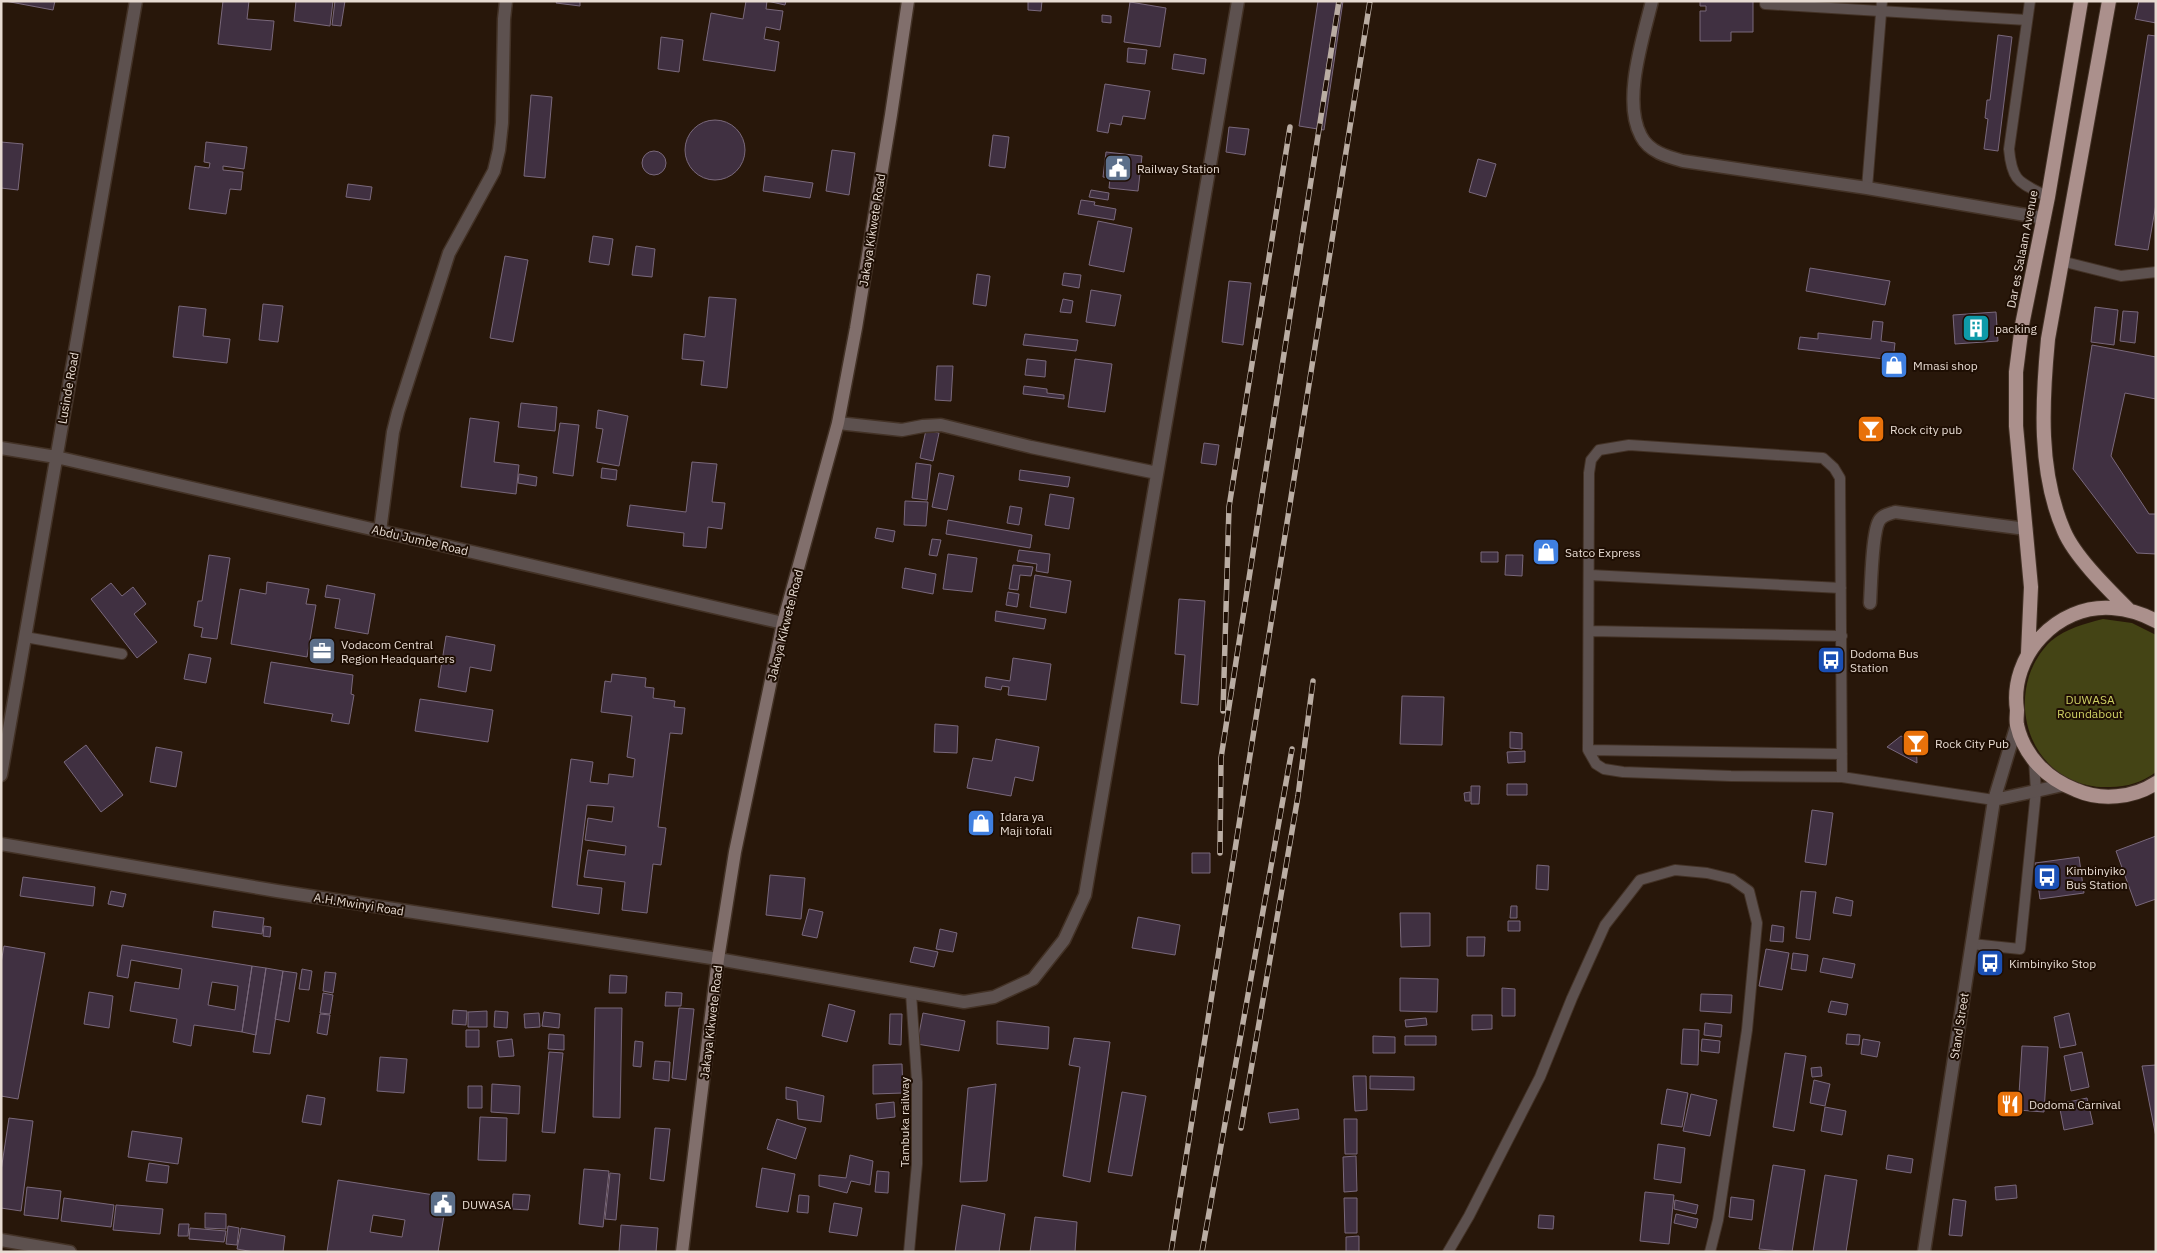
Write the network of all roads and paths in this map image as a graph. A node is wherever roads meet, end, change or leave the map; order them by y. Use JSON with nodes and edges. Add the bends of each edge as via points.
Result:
{"nodes":[{"id":1,"x":136,"y":1,"type":"edge"},
{"id":2,"x":506,"y":1,"type":"edge"},
{"id":3,"x":908,"y":1,"type":"edge"},
{"id":4,"x":1238,"y":1,"type":"edge"},
{"id":5,"x":1652,"y":1,"type":"edge"},
{"id":6,"x":2030,"y":1,"type":"edge"},
{"id":7,"x":2081,"y":1,"type":"edge"},
{"id":8,"x":2109,"y":1,"type":"edge"},
{"id":9,"x":1764,"y":4,"type":"dead end"},
{"id":10,"x":1882,"y":6,"type":"edge"},
{"id":11,"x":2027,"y":20,"type":"junction"},
{"id":12,"x":1867,"y":188,"type":"junction"},
{"id":13,"x":2048,"y":197,"type":"junction"},
{"id":14,"x":2044,"y":218,"type":"junction"},
{"id":15,"x":2061,"y":261,"type":"junction"},
{"id":16,"x":2156,"y":272,"type":"edge"},
{"id":17,"x":838,"y":423,"type":"junction"},
{"id":18,"x":1,"y":448,"type":"edge"},
{"id":19,"x":56,"y":457,"type":"junction"},
{"id":20,"x":1157,"y":473,"type":"junction"},
{"id":21,"x":2026,"y":529,"type":"junction"},
{"id":22,"x":380,"y":531,"type":"junction"},
{"id":23,"x":1590,"y":576,"type":"junction"},
{"id":24,"x":1841,"y":588,"type":"junction"},
{"id":25,"x":1870,"y":603,"type":"dead end"},
{"id":26,"x":2129,"y":610,"type":"junction"},
{"id":27,"x":2156,"y":621,"type":"edge"},
{"id":28,"x":783,"y":623,"type":"junction"},
{"id":29,"x":1590,"y":631,"type":"junction"},
{"id":30,"x":1842,"y":636,"type":"junction"},
{"id":31,"x":25,"y":637,"type":"junction"},
{"id":32,"x":2028,"y":653,"type":"junction"},
{"id":33,"x":122,"y":654,"type":"dead end"},
{"id":34,"x":2017,"y":724,"type":"junction"},
{"id":35,"x":1588,"y":750,"type":"junction"},
{"id":36,"x":1842,"y":754,"type":"junction"},
{"id":37,"x":2034,"y":760,"type":"junction"},
{"id":38,"x":1,"y":775,"type":"edge"},
{"id":39,"x":1842,"y":777,"type":"junction"},
{"id":40,"x":2064,"y":785,"type":"junction"},
{"id":41,"x":2153,"y":786,"type":"edge"},
{"id":42,"x":2036,"y":791,"type":"junction"},
{"id":43,"x":1994,"y":800,"type":"junction"},
{"id":44,"x":1,"y":844,"type":"edge"},
{"id":45,"x":1972,"y":944,"type":"junction"},
{"id":46,"x":718,"y":959,"type":"junction"},
{"id":47,"x":911,"y":992,"type":"junction"},
{"id":48,"x":1,"y":1240,"type":"edge"},
{"id":49,"x":70,"y":1252,"type":"edge"},
{"id":50,"x":682,"y":1252,"type":"edge"},
{"id":51,"x":909,"y":1252,"type":"edge"},
{"id":52,"x":1448,"y":1252,"type":"edge"},
{"id":53,"x":1710,"y":1252,"type":"edge"},
{"id":54,"x":1924,"y":1252,"type":"edge"}],
"edges":[{"from":1,"to":19,"type":"street","name":"Lusinde Road"},
{"from":2,"to":22,"type":"street","via":[[499,150],[494,171],[449,253],[398,412]]},
{"from":3,"to":17,"type":"main road","name":"Jakaya Kikwete Road","via":[[892,115]]},
{"from":4,"to":20,"type":"street","name":"A.H.Mwinyi Road"},
{"from":5,"to":12,"type":"street","via":[[1636,65],[1633,92],[1641,138],[1651,148],[1683,161]]},
{"from":6,"to":11,"type":"lane"},
{"from":7,"to":13,"type":"highway","name":"Dar es Salaam Avenue"},
{"from":8,"to":15,"type":"highway"},
{"from":9,"to":10,"type":"lane"},
{"from":10,"to":11,"type":"lane"},
{"from":10,"to":12,"type":"lane"},
{"from":11,"to":13,"type":"lane","via":[[2009,149],[2011,168],[2023,183]]},
{"from":12,"to":14,"type":"street"},
{"from":13,"to":14,"type":"highway","name":"Dar es Salaam Avenue"},
{"from":14,"to":21,"type":"highway","name":"Dar es Salaam Avenue","via":[[2022,325],[2016,372],[2016,426]]},
{"from":15,"to":16,"type":"lane","via":[[2121,276]]},
{"from":15,"to":26,"type":"highway","via":[[2043,394],[2048,477],[2064,532],[2099,580]]},
{"from":17,"to":20,"type":"street","via":[[902,430],[941,425]]},
{"from":17,"to":28,"type":"main road","name":"Jakaya Kikwete Road"},
{"from":18,"to":19,"type":"street","name":"Abdu Jumbe Road"},
{"from":19,"to":22,"type":"street","name":"Abdu Jumbe Road"},
{"from":19,"to":31,"type":"street","name":"Lusinde Road"},
{"from":20,"to":47,"type":"street","name":"A.H.Mwinyi Road","via":[[1085,895],[1064,940],[1033,980],[994,997],[964,1002]]},
{"from":21,"to":25,"type":"street","via":[[1903,513],[1888,514],[1878,522]]},
{"from":21,"to":32,"type":"highway","name":"Dar es Salaam Avenue","via":[[2031,587]]},
{"from":22,"to":28,"type":"street","name":"Abdu Jumbe Road"},
{"from":23,"to":24,"type":"lane"},
{"from":23,"to":24,"type":"lane","via":[[1591,460],[1599,450],[1629,445],[1823,458],[1840,478]]},
{"from":23,"to":29,"type":"lane"},
{"from":24,"to":30,"type":"lane"},
{"from":26,"to":27,"type":"highway"},
{"from":26,"to":32,"type":"highway","via":[[2092,609],[2073,615],[2056,624]]},
{"from":28,"to":46,"type":"main road","name":"Jakaya Kikwete Road","via":[[735,852]]},
{"from":29,"to":30,"type":"lane"},
{"from":29,"to":35,"type":"lane"},
{"from":30,"to":36,"type":"lane"},
{"from":31,"to":33,"type":"lane"},
{"from":31,"to":38,"type":"street","name":"Lusinde Road"},
{"from":32,"to":34,"type":"highway","via":[[2018,676],[2014,700]]},
{"from":34,"to":37,"type":"highway","via":[[2023,743]]},
{"from":34,"to":43,"type":"street","name":"Stand Street"},
{"from":35,"to":36,"type":"lane"},
{"from":35,"to":39,"type":"lane","via":[[1604,770]]},
{"from":36,"to":39,"type":"lane"},
{"from":37,"to":40,"type":"highway"},
{"from":37,"to":42,"type":"lane"},
{"from":39,"to":43,"type":"lane"},
{"from":40,"to":41,"type":"highway","via":[[2084,794],[2106,797],[2128,795]]},
{"from":40,"to":42,"type":"street"},
{"from":42,"to":43,"type":"street"},
{"from":42,"to":45,"type":"lane","via":[[2020,948]]},
{"from":43,"to":45,"type":"street","name":"Stand Street"},
{"from":44,"to":46,"type":"street","name":"A.H.Mwinyi Road","via":[[277,891]]},
{"from":45,"to":54,"type":"street","name":"Stand Street"},
{"from":46,"to":47,"type":"street","name":"A.H.Mwinyi Road"},
{"from":46,"to":50,"type":"main road","name":"Jakaya Kikwete Road"},
{"from":47,"to":51,"type":"lane","name":"Tambuka railway","via":[[917,1082],[917,1164]]},
{"from":48,"to":49,"type":"street"},
{"from":52,"to":53,"type":"lane","via":[[1540,1077],[1605,925],[1640,880],[1675,870],[1732,879],[1749,891],[1757,923],[1747,1030],[1718,1220]]}]}
